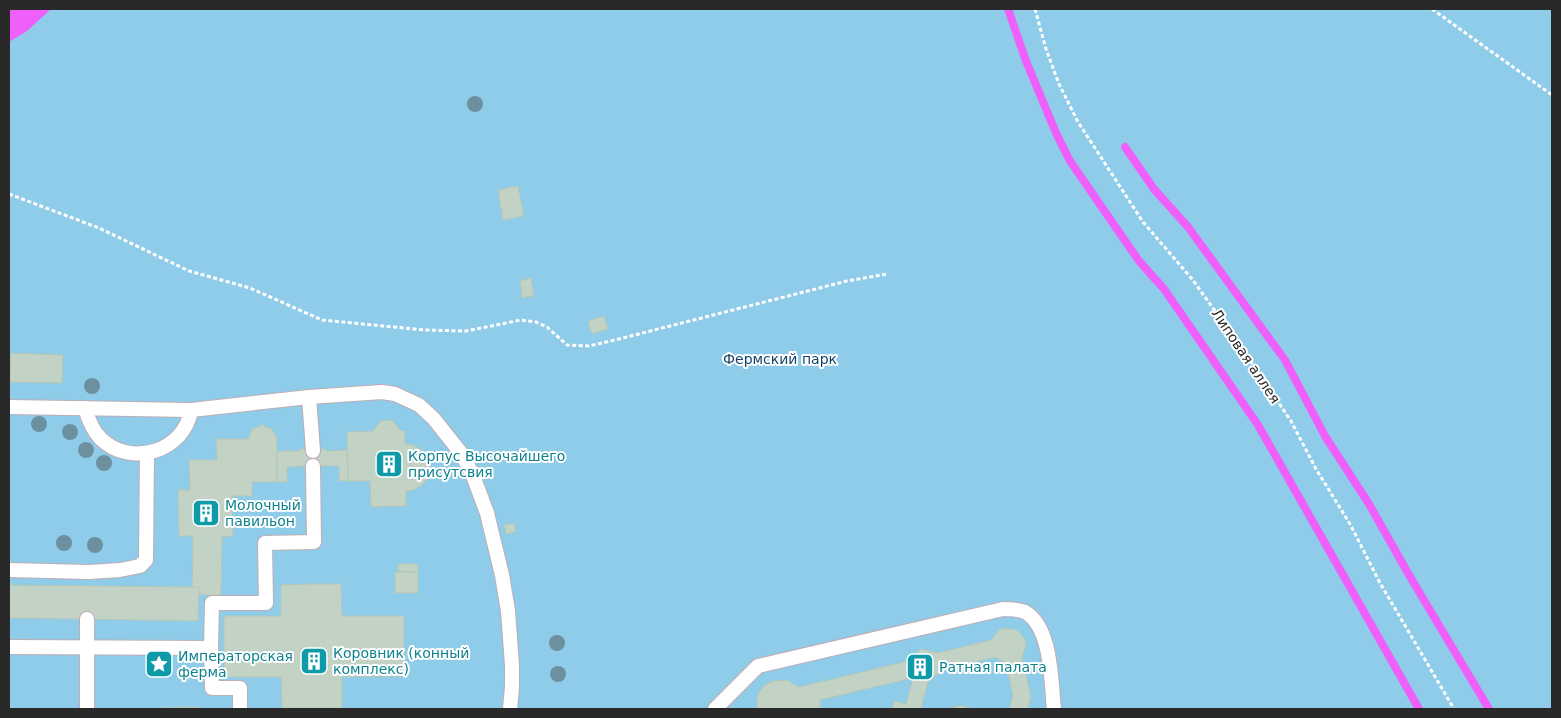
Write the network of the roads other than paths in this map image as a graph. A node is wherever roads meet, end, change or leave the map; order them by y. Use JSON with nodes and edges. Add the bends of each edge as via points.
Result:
{"nodes":[{"id":1,"x":309,"y":397,"type":"junction"},
{"id":2,"x":9,"y":407,"type":"edge"},
{"id":3,"x":84,"y":408,"type":"junction"},
{"id":4,"x":191,"y":410,"type":"junction"},
{"id":5,"x":313,"y":451,"type":"dead end"},
{"id":6,"x":146,"y":453,"type":"junction"},
{"id":7,"x":313,"y":466,"type":"dead end"},
{"id":8,"x":9,"y":570,"type":"edge"},
{"id":9,"x":88,"y":619,"type":"dead end"},
{"id":10,"x":9,"y":648,"type":"edge"},
{"id":11,"x":211,"y":648,"type":"junction"},
{"id":12,"x":87,"y":649,"type":"junction"},
{"id":13,"x":87,"y":709,"type":"edge"},
{"id":14,"x":240,"y":709,"type":"edge"},
{"id":15,"x":510,"y":709,"type":"edge"},
{"id":16,"x":715,"y":709,"type":"edge"},
{"id":17,"x":1054,"y":709,"type":"edge"}],
"edges":[{"from":1,"to":4,"type":"lane"},
{"from":1,"to":5,"type":"lane"},
{"from":1,"to":15,"type":"lane","via":[[382,392],[404,398],[419,405],[434,419],[461,453],[487,512],[502,576],[512,665]]},
{"from":2,"to":3,"type":"lane"},
{"from":3,"to":4,"type":"lane"},
{"from":3,"to":6,"type":"lane","via":[[93,430],[111,447],[122,452]]},
{"from":4,"to":6,"type":"lane","via":[[190,419],[177,438],[158,451]]},
{"from":6,"to":8,"type":"lane","via":[[146,560],[140,566],[88,579]]},
{"from":7,"to":11,"type":"lane","via":[[314,542],[266,543],[266,603],[212,603]]},
{"from":9,"to":12,"type":"lane"},
{"from":10,"to":12,"type":"lane"},
{"from":11,"to":12,"type":"lane"},
{"from":11,"to":14,"type":"lane","via":[[212,688],[240,688]]},
{"from":12,"to":13,"type":"lane"},
{"from":16,"to":17,"type":"lane","via":[[758,666],[1003,609],[1015,609],[1026,613],[1040,627],[1048,656]]}]}
